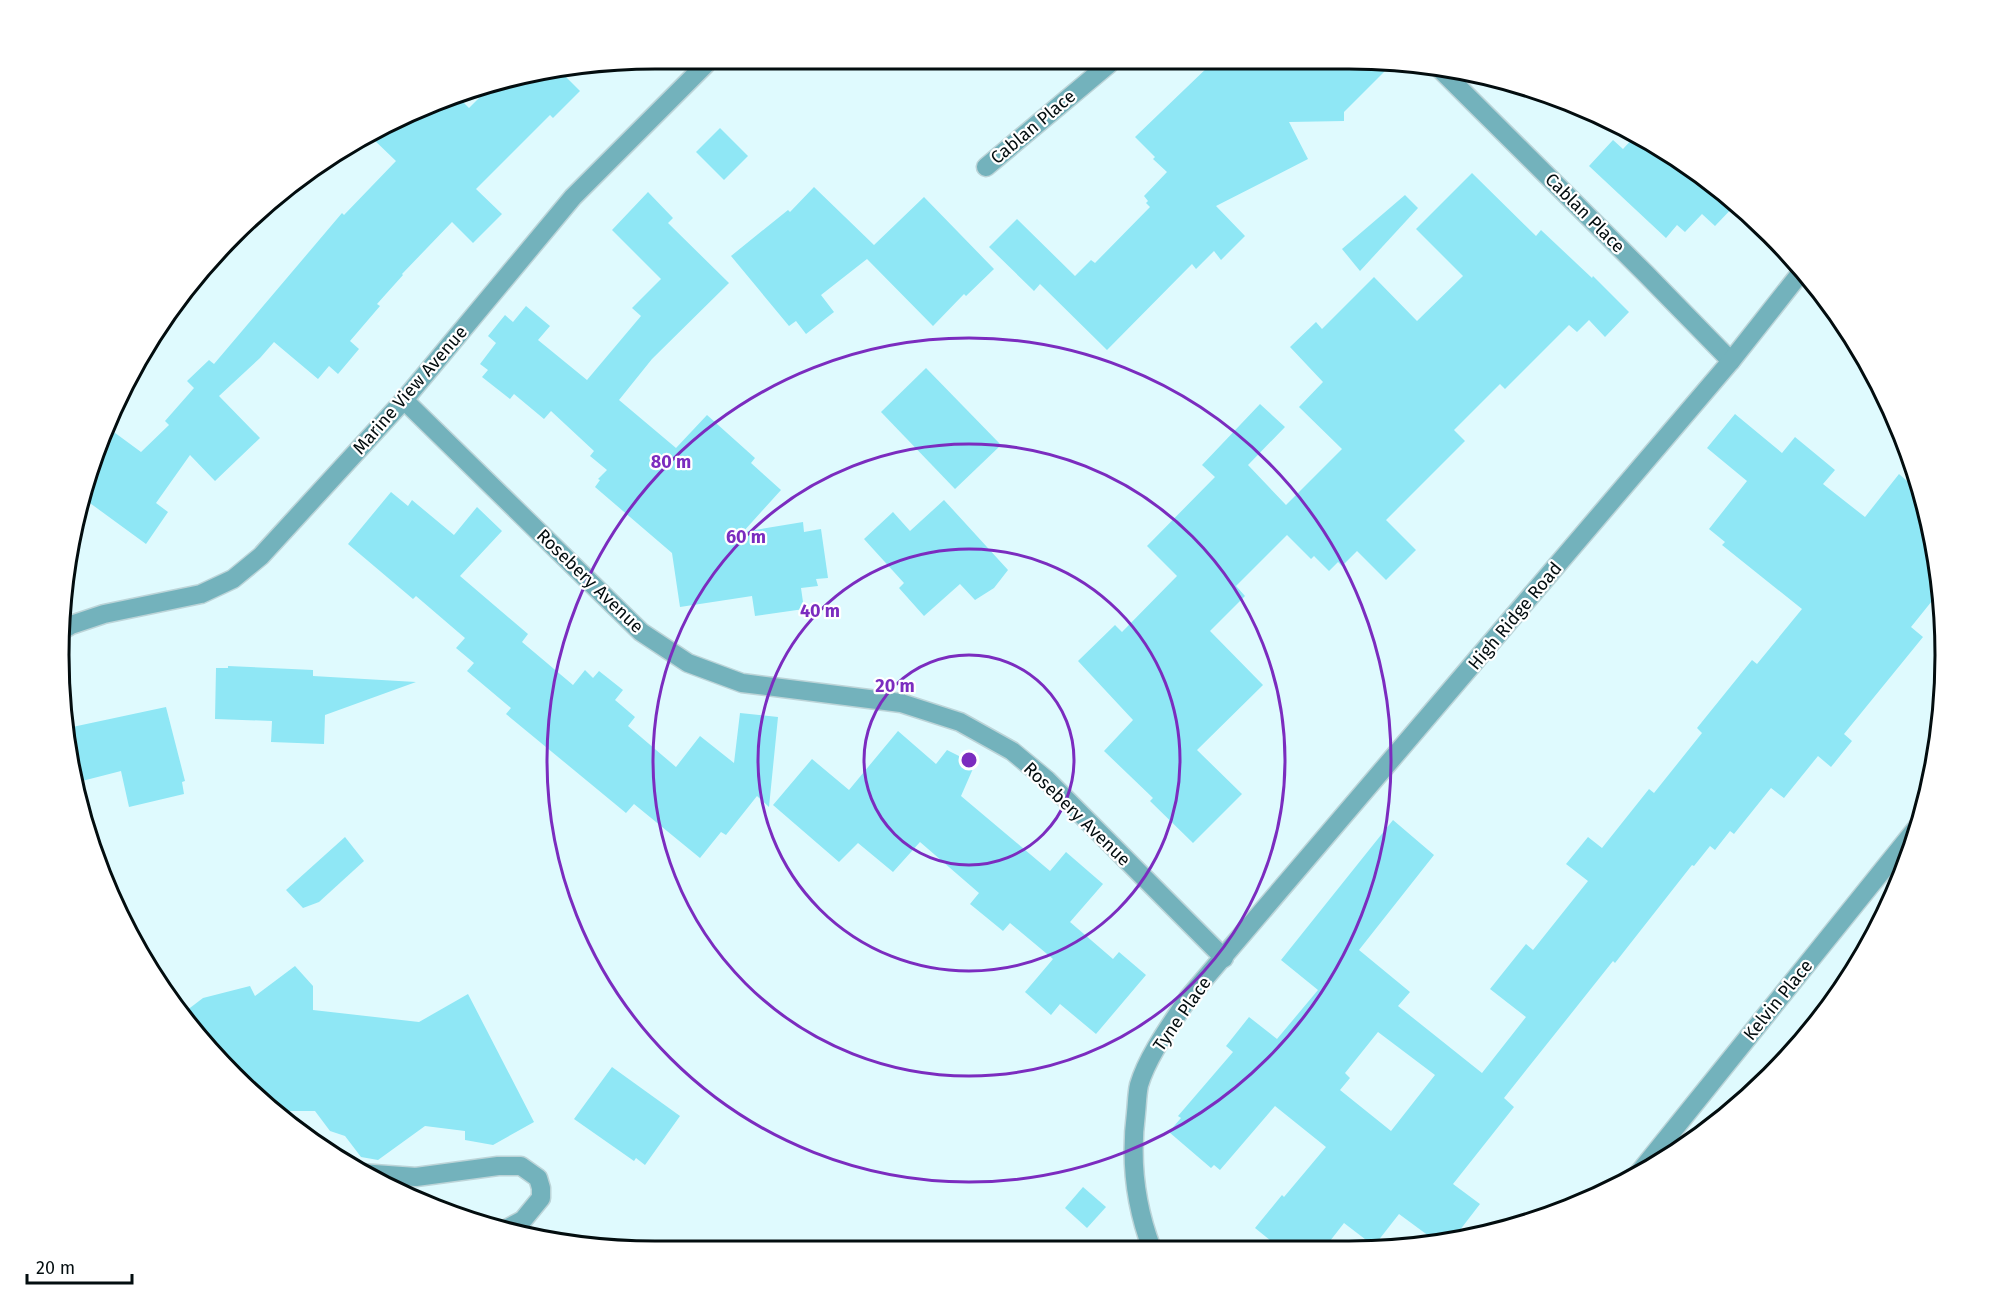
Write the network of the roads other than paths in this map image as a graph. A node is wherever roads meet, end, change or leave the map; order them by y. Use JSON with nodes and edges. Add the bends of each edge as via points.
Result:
{"nodes":[{"id":1,"x":701,"y":69,"type":"edge"},
{"id":2,"x":1103,"y":69,"type":"edge"},
{"id":3,"x":1449,"y":78,"type":"edge"},
{"id":4,"x":986,"y":167,"type":"dead end"},
{"id":5,"x":1797,"y":277,"type":"edge"},
{"id":6,"x":1731,"y":361,"type":"junction"},
{"id":7,"x":404,"y":400,"type":"junction"},
{"id":8,"x":70,"y":625,"type":"edge"},
{"id":9,"x":1904,"y":844,"type":"edge"},
{"id":10,"x":1224,"y":958,"type":"junction"},
{"id":11,"x":1653,"y":1155,"type":"edge"},
{"id":12,"x":385,"y":1175,"type":"edge"},
{"id":13,"x":516,"y":1224,"type":"edge"},
{"id":14,"x":1149,"y":1241,"type":"edge"}],
"edges":[{"from":1,"to":7,"type":"street","name":"Marine View Avenue","via":[[573,197]]},
{"from":2,"to":4,"type":"street","name":"Cablan Place"},
{"from":3,"to":6,"type":"street","name":"Cablan Place"},
{"from":5,"to":6,"type":"street","name":"High Ridge Road"},
{"from":6,"to":10,"type":"street","name":"High Ridge Road"},
{"from":7,"to":8,"type":"street","name":"Marine View Avenue","via":[[261,556],[233,579],[201,594]]},
{"from":7,"to":10,"type":"street","name":"Rosebery Avenue","via":[[641,632],[688,663],[742,683],[901,703],[960,722],[1012,751],[1047,780]]},
{"from":9,"to":11,"type":"street","name":"Kelvin Place"},
{"from":10,"to":14,"type":"street","name":"Tyne Place","via":[[1189,997],[1160,1040],[1139,1085],[1134,1183]]},
{"from":12,"to":13,"type":"street","via":[[416,1177],[521,1166],[538,1178],[542,1188],[541,1198]]}]}
